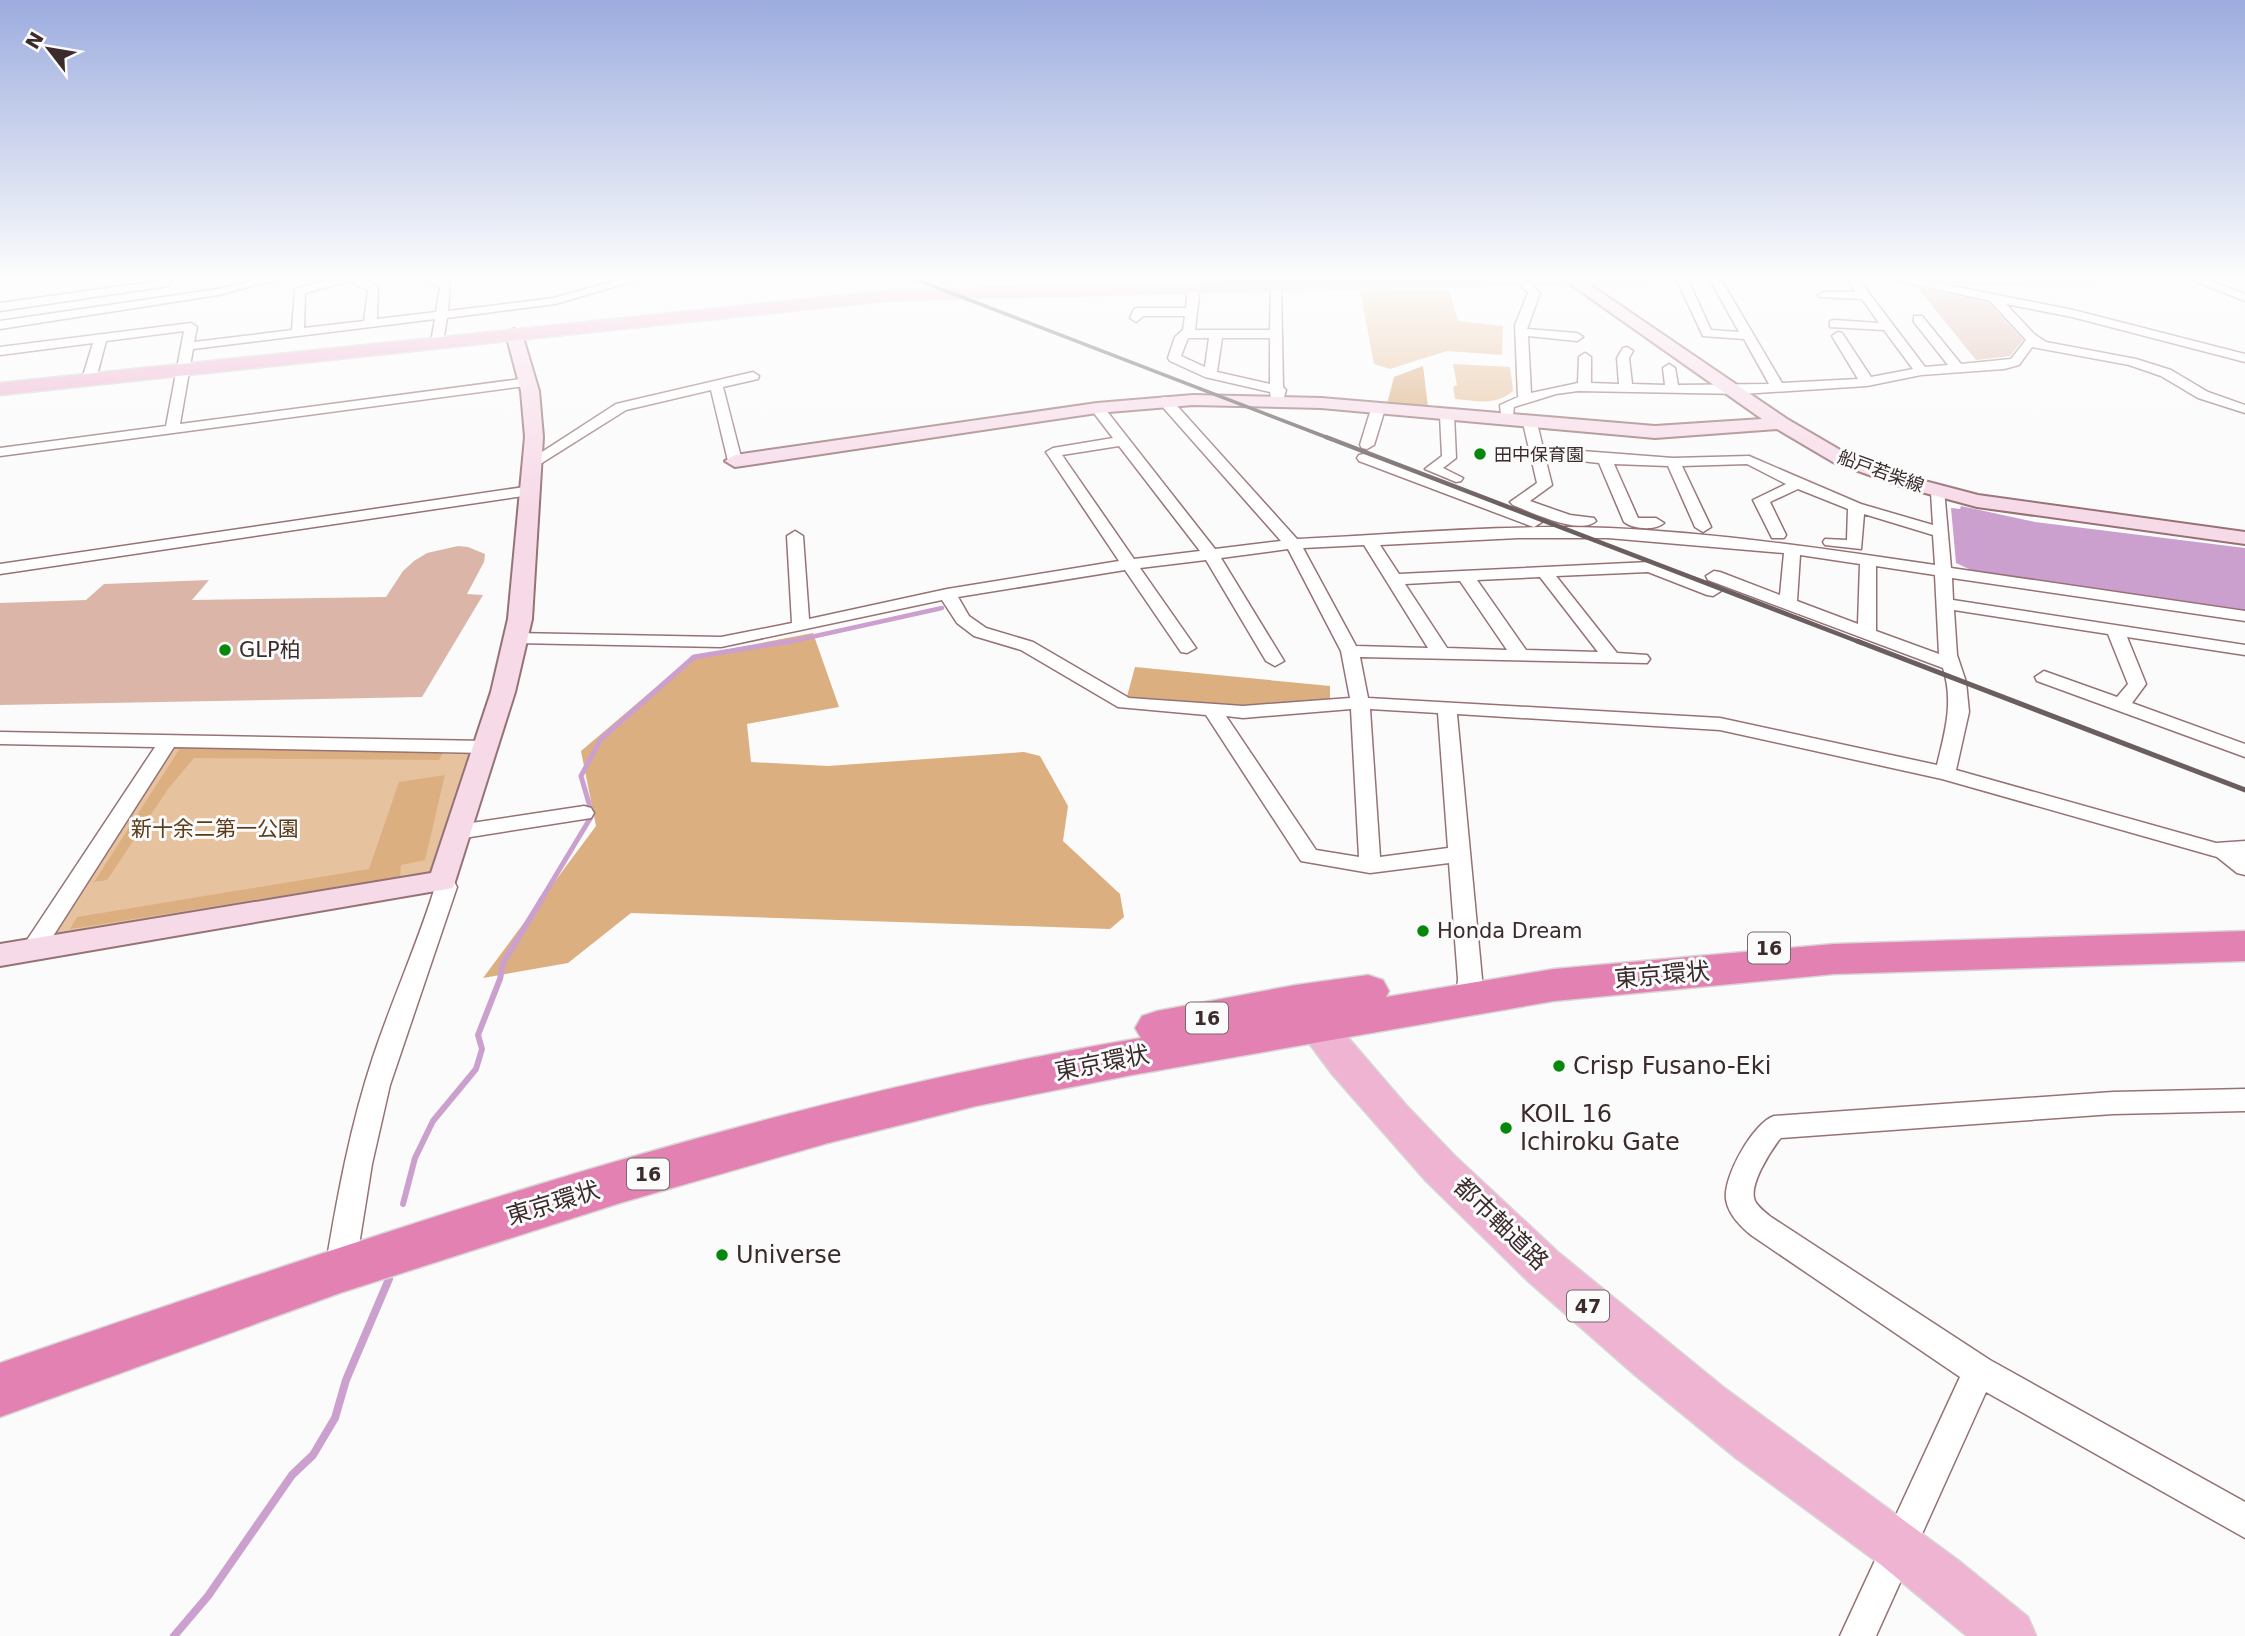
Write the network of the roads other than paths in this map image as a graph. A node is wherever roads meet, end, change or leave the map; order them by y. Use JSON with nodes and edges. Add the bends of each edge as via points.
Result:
{"nodes":[{"id":1,"x":97,"y":352,"type":"edge"},
{"id":2,"x":187,"y":352,"type":"edge"},
{"id":3,"x":340,"y":352,"type":"edge"},
{"id":4,"x":519,"y":352,"type":"edge"},
{"id":5,"x":1176,"y":352,"type":"edge"},
{"id":6,"x":1213,"y":352,"type":"edge"},
{"id":7,"x":1276,"y":352,"type":"edge"},
{"id":8,"x":1523,"y":352,"type":"edge"},
{"id":9,"x":1626,"y":352,"type":"edge"},
{"id":10,"x":1676,"y":352,"type":"edge"},
{"id":11,"x":1756,"y":352,"type":"edge"},
{"id":12,"x":1849,"y":352,"type":"edge"},
{"id":13,"x":1908,"y":352,"type":"edge"},
{"id":14,"x":1945,"y":352,"type":"edge"},
{"id":15,"x":2022,"y":352,"type":"edge"},
{"id":16,"x":2086,"y":352,"type":"edge"},
{"id":17,"x":2222,"y":352,"type":"edge"},
{"id":18,"x":1585,"y":357,"type":"dead end"},
{"id":19,"x":2245,"y":358,"type":"edge"},
{"id":20,"x":1669,"y":368,"type":"dead end"},
{"id":21,"x":1957,"y":368,"type":"junction"},
{"id":22,"x":183,"y":369,"type":"junction"},
{"id":23,"x":1922,"y":371,"type":"junction"},
{"id":24,"x":1210,"y":374,"type":"junction"},
{"id":25,"x":753,"y":376,"type":"dead end"},
{"id":26,"x":89,"y":379,"type":"junction"},
{"id":27,"x":528,"y":382,"type":"junction"},
{"id":28,"x":1867,"y":382,"type":"junction"},
{"id":29,"x":716,"y":384,"type":"junction"},
{"id":30,"x":1584,"y":387,"type":"junction"},
{"id":31,"x":1778,"y":388,"type":"junction"},
{"id":32,"x":0,"y":389,"type":"edge"},
{"id":33,"x":1626,"y":389,"type":"junction"},
{"id":34,"x":1672,"y":390,"type":"junction"},
{"id":35,"x":1731,"y":390,"type":"junction"},
{"id":36,"x":1278,"y":395,"type":"junction"},
{"id":37,"x":1525,"y":400,"type":"junction"},
{"id":38,"x":1165,"y":401,"type":"junction"},
{"id":39,"x":1097,"y":408,"type":"junction"},
{"id":40,"x":1378,"y":409,"type":"junction"},
{"id":41,"x":2245,"y":409,"type":"edge"},
{"id":42,"x":1447,"y":415,"type":"junction"},
{"id":43,"x":1507,"y":421,"type":"junction"},
{"id":44,"x":1530,"y":423,"type":"junction"},
{"id":45,"x":1780,"y":423,"type":"junction"},
{"id":46,"x":172,"y":430,"type":"junction"},
{"id":47,"x":1123,"y":441,"type":"junction"},
{"id":48,"x":0,"y":452,"type":"edge"},
{"id":49,"x":1537,"y":452,"type":"junction"},
{"id":50,"x":1605,"y":459,"type":"junction"},
{"id":51,"x":735,"y":461,"type":"joint"},
{"id":52,"x":1673,"y":462,"type":"junction"},
{"id":53,"x":532,"y":463,"type":"junction"},
{"id":54,"x":1798,"y":484,"type":"junction"},
{"id":55,"x":531,"y":491,"type":"junction"},
{"id":56,"x":1939,"y":492,"type":"junction"},
{"id":57,"x":1518,"y":502,"type":"junction"},
{"id":58,"x":1856,"y":507,"type":"junction"},
{"id":59,"x":1632,"y":522,"type":"junction"},
{"id":60,"x":1703,"y":527,"type":"junction"},
{"id":61,"x":1941,"y":532,"type":"junction"},
{"id":62,"x":1562,"y":533,"type":"junction"},
{"id":63,"x":1778,"y":535,"type":"junction"},
{"id":64,"x":795,"y":536,"type":"dead end"},
{"id":65,"x":2245,"y":538,"type":"edge"},
{"id":66,"x":1369,"y":540,"type":"junction"},
{"id":67,"x":1293,"y":544,"type":"junction"},
{"id":68,"x":1792,"y":548,"type":"junction"},
{"id":69,"x":1210,"y":553,"type":"junction"},
{"id":70,"x":1868,"y":560,"type":"junction"},
{"id":71,"x":1130,"y":564,"type":"junction"},
{"id":72,"x":0,"y":569,"type":"edge"},
{"id":73,"x":1944,"y":571,"type":"junction"},
{"id":74,"x":1545,"y":573,"type":"junction"},
{"id":75,"x":1466,"y":577,"type":"junction"},
{"id":76,"x":1395,"y":579,"type":"junction"},
{"id":77,"x":947,"y":594,"type":"junction"},
{"id":78,"x":1788,"y":604,"type":"junction"},
{"id":79,"x":1946,"y":604,"type":"junction"},
{"id":80,"x":2244,"y":617,"type":"edge"},
{"id":81,"x":801,"y":626,"type":"junction"},
{"id":82,"x":2115,"y":630,"type":"junction"},
{"id":83,"x":1867,"y":634,"type":"junction"},
{"id":84,"x":515,"y":638,"type":"junction"},
{"id":85,"x":1187,"y":648,"type":"dead end"},
{"id":86,"x":2245,"y":650,"type":"edge"},
{"id":87,"x":1350,"y":651,"type":"junction"},
{"id":88,"x":1440,"y":652,"type":"junction"},
{"id":89,"x":1520,"y":654,"type":"junction"},
{"id":90,"x":1611,"y":657,"type":"junction"},
{"id":91,"x":1641,"y":659,"type":"dead end"},
{"id":92,"x":1275,"y":661,"type":"dead end"},
{"id":93,"x":1951,"y":665,"type":"junction"},
{"id":94,"x":2044,"y":677,"type":"dead end"},
{"id":95,"x":1360,"y":703,"type":"junction"},
{"id":96,"x":2120,"y":706,"type":"junction"},
{"id":97,"x":1447,"y":707,"type":"junction"},
{"id":98,"x":1213,"y":711,"type":"junction"},
{"id":99,"x":0,"y":738,"type":"edge"},
{"id":100,"x":168,"y":741,"type":"junction"},
{"id":101,"x":486,"y":747,"type":"junction"},
{"id":102,"x":2245,"y":751,"type":"edge"},
{"id":103,"x":1945,"y":773,"type":"junction"},
{"id":104,"x":584,"y":813,"type":"dead end"},
{"id":105,"x":458,"y":832,"type":"junction"},
{"id":106,"x":2245,"y":848,"type":"edge"},
{"id":107,"x":2222,"y":850,"type":"junction"},
{"id":108,"x":1459,"y":854,"type":"junction"},
{"id":109,"x":1370,"y":866,"type":"junction"},
{"id":110,"x":2245,"y":867,"type":"edge"},
{"id":111,"x":443,"y":881,"type":"junction"},
{"id":112,"x":2245,"y":929,"type":"edge"},
{"id":113,"x":2245,"y":946,"type":"edge"},
{"id":114,"x":33,"y":949,"type":"junction"},
{"id":115,"x":0,"y":955,"type":"edge"},
{"id":116,"x":1469,"y":989,"type":"junction"},
{"id":117,"x":1305,"y":1013,"type":"junction"},
{"id":118,"x":2245,"y":1100,"type":"edge"},
{"id":119,"x":342,"y":1256,"type":"junction"},
{"id":120,"x":0,"y":1365,"type":"edge"},
{"id":121,"x":1979,"y":1371,"type":"junction"},
{"id":122,"x":0,"y":1390,"type":"edge"},
{"id":123,"x":2245,"y":1521,"type":"edge"},
{"id":124,"x":1898,"y":1547,"type":"junction"},
{"id":125,"x":1857,"y":1636,"type":"edge"},
{"id":126,"x":1987,"y":1636,"type":"edge"},
{"id":127,"x":2009,"y":1636,"type":"edge"}],
"edges":[{"from":1,"to":26,"type":"street"},
{"from":2,"to":22,"type":"street"},
{"from":3,"to":22,"type":"main road"},
{"from":4,"to":27,"type":"street"},
{"from":5,"to":24,"type":"street","via":[[1174,358]]},
{"from":6,"to":24,"type":"street"},
{"from":7,"to":36,"type":"street"},
{"from":8,"to":37,"type":"street"},
{"from":9,"to":33,"type":"street"},
{"from":10,"to":35,"type":"street","name":"船戸若柴線"},
{"from":11,"to":31,"type":"street"},
{"from":12,"to":28,"type":"street"},
{"from":13,"to":23,"type":"street"},
{"from":14,"to":21,"type":"street"},
{"from":15,"to":21,"type":"street","via":[[2015,362],[2004,365]]},
{"from":16,"to":41,"type":"street","via":[[2166,373],[2203,395]]},
{"from":17,"to":19,"type":"street"},
{"from":18,"to":30,"type":"street"},
{"from":20,"to":34,"type":"street"},
{"from":21,"to":23,"type":"street"},
{"from":22,"to":26,"type":"main road"},
{"from":22,"to":46,"type":"street"},
{"from":23,"to":28,"type":"street"},
{"from":24,"to":36,"type":"street"},
{"from":25,"to":29,"type":"street"},
{"from":26,"to":32,"type":"main road"},
{"from":27,"to":46,"type":"street"},
{"from":27,"to":53,"type":"street"},
{"from":28,"to":31,"type":"street"},
{"from":29,"to":51,"type":"street"},
{"from":29,"to":53,"type":"street","via":[[621,407]]},
{"from":30,"to":33,"type":"street"},
{"from":30,"to":37,"type":"street","via":[[1554,390]]},
{"from":31,"to":35,"type":"street"},
{"from":33,"to":34,"type":"street"},
{"from":34,"to":35,"type":"street"},
{"from":35,"to":45,"type":"street","name":"船戸若柴線"},
{"from":36,"to":38,"type":"street"},
{"from":36,"to":40,"type":"street"},
{"from":37,"to":43,"type":"street","via":[[1507,405]]},
{"from":38,"to":39,"type":"street"},
{"from":38,"to":67,"type":"street"},
{"from":39,"to":47,"type":"street"},
{"from":39,"to":51,"type":"street"},
{"from":40,"to":42,"type":"street"},
{"from":40,"to":62,"type":"street","via":[[1366,451]]},
{"from":42,"to":43,"type":"street"},
{"from":42,"to":57,"type":"street","via":[[1449,458],[1432,469]]},
{"from":43,"to":44,"type":"street"},
{"from":44,"to":45,"type":"street","via":[[1655,432]]},
{"from":44,"to":49,"type":"street"},
{"from":45,"to":56,"type":"street","name":"船戸若柴線","via":[[1840,458]]},
{"from":46,"to":48,"type":"street"},
{"from":47,"to":69,"type":"street"},
{"from":47,"to":71,"type":"street","via":[[1053,453]]},
{"from":49,"to":50,"type":"street"},
{"from":49,"to":57,"type":"street","via":[[1545,485]]},
{"from":50,"to":52,"type":"street"},
{"from":50,"to":59,"type":"street"},
{"from":52,"to":54,"type":"street","via":[[1749,460]]},
{"from":52,"to":60,"type":"street"},
{"from":53,"to":55,"type":"street"},
{"from":54,"to":58,"type":"street"},
{"from":54,"to":63,"type":"street","via":[[1761,500]]},
{"from":55,"to":72,"type":"street"},
{"from":55,"to":84,"type":"street"},
{"from":56,"to":61,"type":"street"},
{"from":56,"to":65,"type":"street","name":"船戸若柴線","via":[[2014,508]]},
{"from":57,"to":59,"type":"street","via":[[1568,520]]},
{"from":58,"to":61,"type":"street"},
{"from":58,"to":63,"type":"street","via":[[1855,546]]},
{"from":59,"to":60,"type":"street"},
{"from":60,"to":63,"type":"street"},
{"from":61,"to":73,"type":"street"},
{"from":62,"to":66,"type":"street"},
{"from":62,"to":68,"type":"street","via":[[1689,537]]},
{"from":64,"to":81,"type":"street"},
{"from":66,"to":67,"type":"street"},
{"from":66,"to":76,"type":"street"},
{"from":67,"to":69,"type":"street"},
{"from":67,"to":87,"type":"street"},
{"from":68,"to":70,"type":"street"},
{"from":68,"to":78,"type":"street"},
{"from":69,"to":71,"type":"street"},
{"from":69,"to":92,"type":"street"},
{"from":70,"to":73,"type":"street"},
{"from":70,"to":83,"type":"street"},
{"from":71,"to":77,"type":"street"},
{"from":71,"to":85,"type":"street"},
{"from":73,"to":79,"type":"street"},
{"from":73,"to":80,"type":"street"},
{"from":74,"to":75,"type":"street"},
{"from":74,"to":78,"type":"street","via":[[1650,567]]},
{"from":74,"to":90,"type":"street"},
{"from":75,"to":76,"type":"street"},
{"from":75,"to":89,"type":"street"},
{"from":76,"to":88,"type":"street"},
{"from":77,"to":81,"type":"street"},
{"from":77,"to":98,"type":"street","via":[[963,620],[980,632],[1037,651],[1125,703]]},
{"from":78,"to":83,"type":"street"},
{"from":79,"to":82,"type":"street"},
{"from":79,"to":93,"type":"street"},
{"from":81,"to":84,"type":"street","via":[[721,642]]},
{"from":82,"to":86,"type":"street"},
{"from":82,"to":96,"type":"street","via":[[2137,684]]},
{"from":83,"to":93,"type":"street"},
{"from":84,"to":101,"type":"street"},
{"from":87,"to":88,"type":"street"},
{"from":87,"to":95,"type":"street"},
{"from":88,"to":89,"type":"street"},
{"from":89,"to":90,"type":"street"},
{"from":90,"to":91,"type":"street"},
{"from":93,"to":103,"type":"street","via":[[1959,712]]},
{"from":94,"to":96,"type":"street"},
{"from":95,"to":97,"type":"street"},
{"from":95,"to":98,"type":"street"},
{"from":95,"to":109,"type":"street"},
{"from":96,"to":102,"type":"street"},
{"from":97,"to":103,"type":"street","via":[[1720,724]]},
{"from":97,"to":108,"type":"street"},
{"from":98,"to":109,"type":"street","via":[[1309,856]]},
{"from":99,"to":100,"type":"street"},
{"from":100,"to":101,"type":"street"},
{"from":100,"to":114,"type":"street"},
{"from":101,"to":105,"type":"street"},
{"from":103,"to":107,"type":"street"},
{"from":104,"to":105,"type":"street"},
{"from":105,"to":111,"type":"street"},
{"from":106,"to":107,"type":"street"},
{"from":107,"to":110,"type":"street"},
{"from":108,"to":109,"type":"street"},
{"from":108,"to":116,"type":"street"},
{"from":111,"to":114,"type":"street"},
{"from":111,"to":119,"type":"street","via":[[446,887],[432,936],[386,1056],[367,1121]]},
{"from":112,"to":116,"type":"highway","name":"東京環状","number":"16","via":[[1922,937],[1706,953]]},
{"from":113,"to":116,"type":"highway","name":"東京環状","number":"16","via":[[1834,959]]},
{"from":114,"to":115,"type":"street"},
{"from":116,"to":117,"type":"highway","name":"東京環状","number":"16"},
{"from":117,"to":119,"type":"highway","name":"東京環状","number":"16","via":[[828,1124]]},
{"from":117,"to":124,"type":"main road","name":"都市軸道路","number":"47","via":[[1372,1093],[1491,1218],[1612,1328],[1708,1406]]},
{"from":118,"to":121,"type":"street","via":[[2132,1102],[1792,1125],[1767,1133],[1740,1194],[1750,1216]]},
{"from":119,"to":120,"type":"highway","name":"東京環状","number":"16"},
{"from":119,"to":122,"type":"highway","name":"東京環状","number":"16"},
{"from":121,"to":123,"type":"street"},
{"from":121,"to":124,"type":"street"},
{"from":124,"to":125,"type":"street"},
{"from":124,"to":126,"type":"main road","name":"都市軸道路","number":"47"},
{"from":124,"to":127,"type":"main road","name":"都市軸道路","number":"47"}]}
